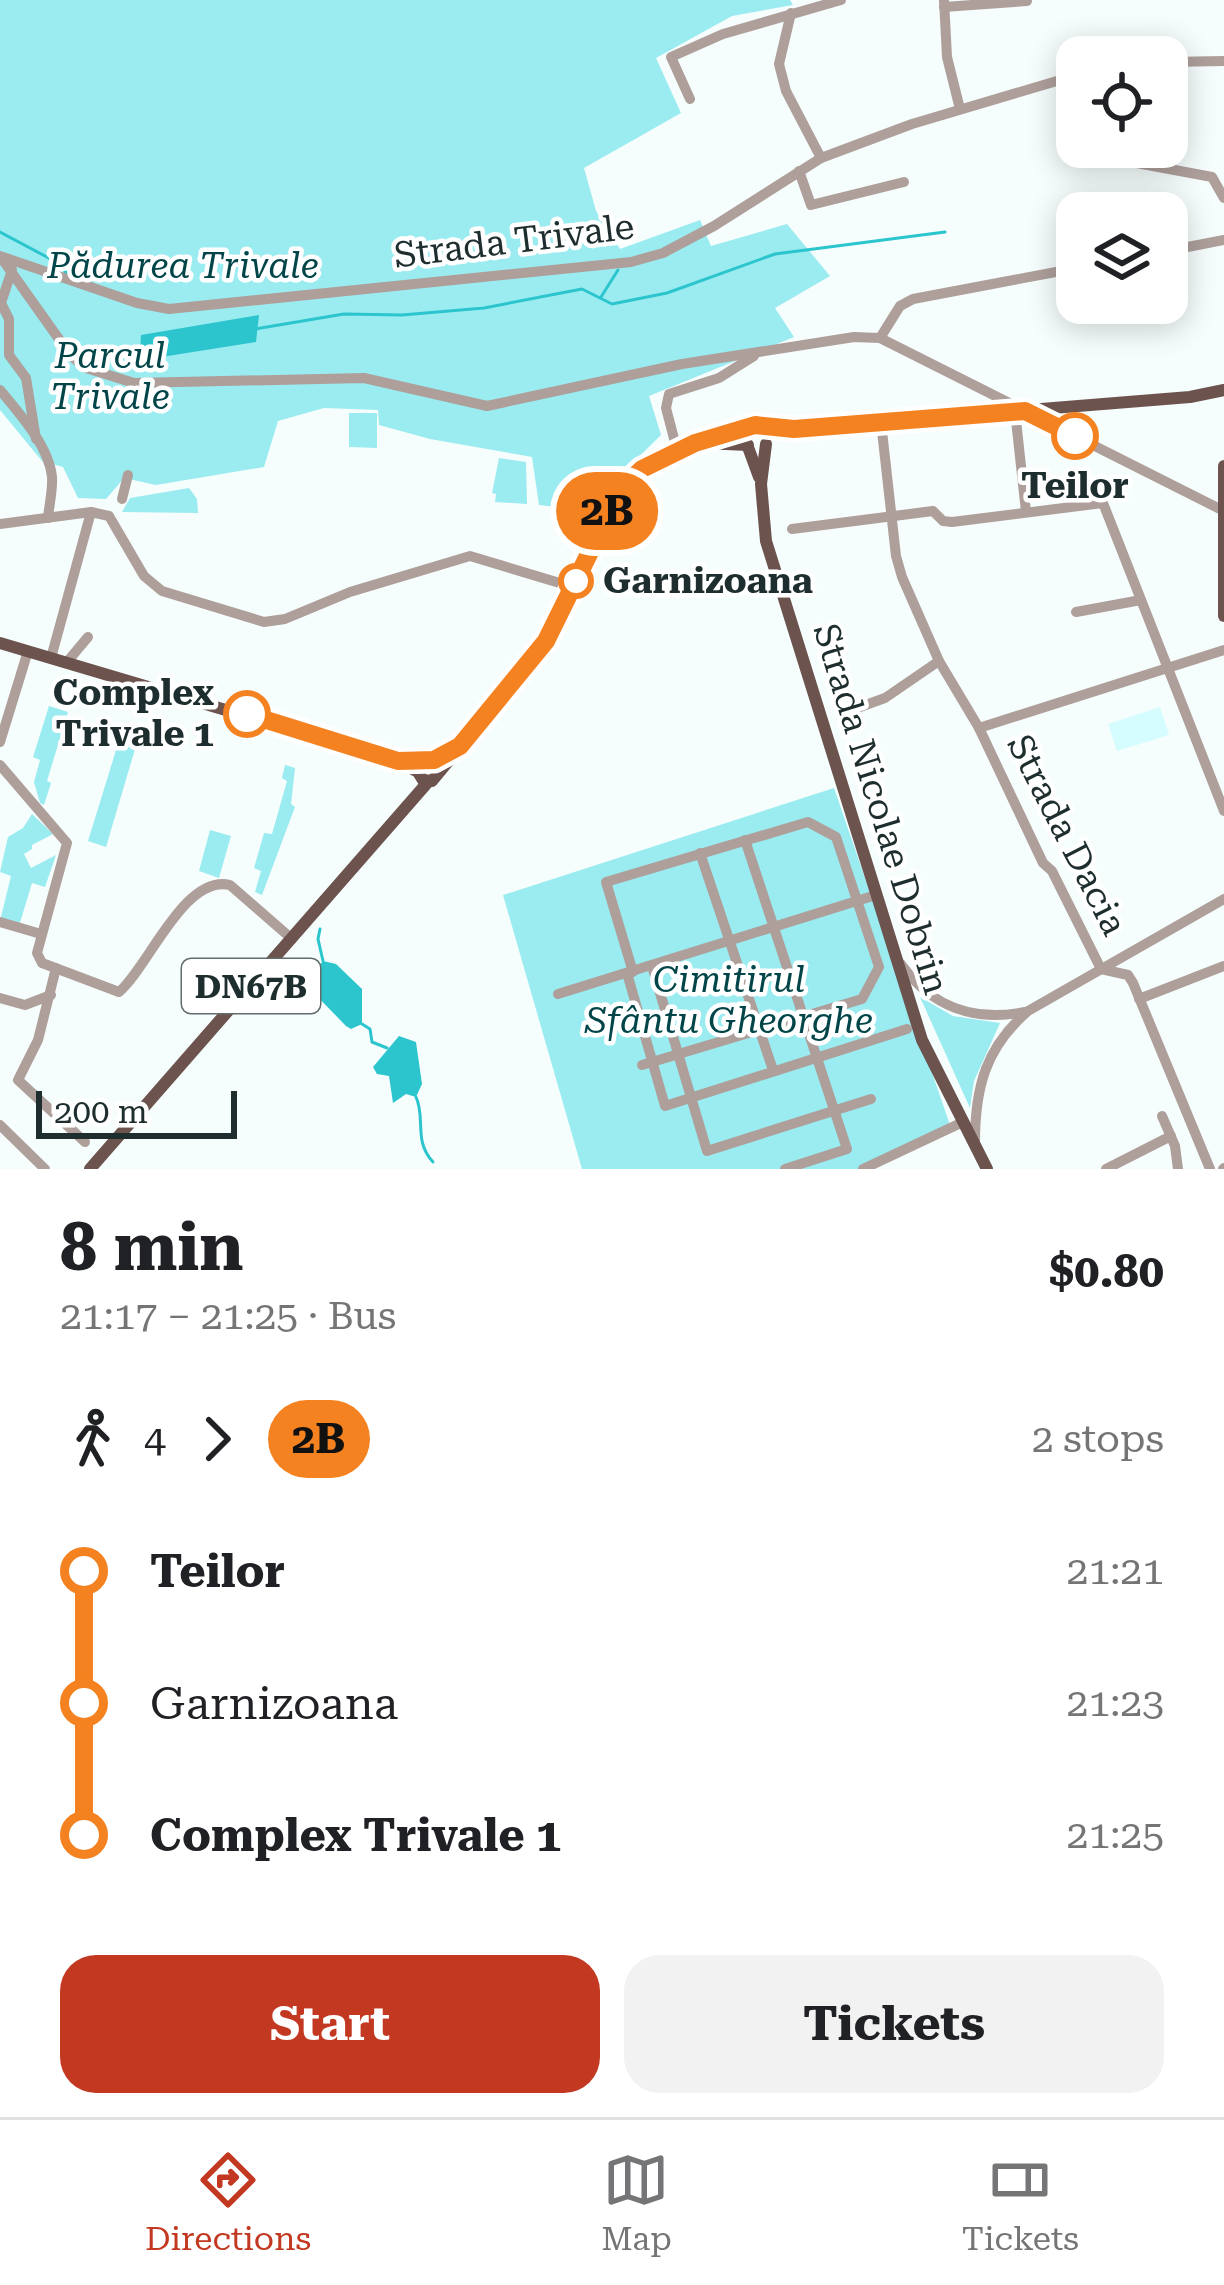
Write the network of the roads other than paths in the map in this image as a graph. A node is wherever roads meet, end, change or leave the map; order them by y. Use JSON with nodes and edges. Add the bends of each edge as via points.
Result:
{"nodes":[{"id":1,"x":841,"y":0,"type":"edge"},
{"id":2,"x":1027,"y":1,"type":"edge"},
{"id":3,"x":944,"y":3,"type":"edge"},
{"id":4,"x":790,"y":13,"type":"junction"},
{"id":5,"x":1224,"y":61,"type":"edge"},
{"id":6,"x":1188,"y":62,"type":"edge"},
{"id":7,"x":1056,"y":81,"type":"edge"},
{"id":8,"x":690,"y":99,"type":"dead end"},
{"id":9,"x":960,"y":109,"type":"junction"},
{"id":10,"x":821,"y":158,"type":"junction"},
{"id":11,"x":1164,"y":168,"type":"edge"},
{"id":12,"x":799,"y":171,"type":"junction"},
{"id":13,"x":904,"y":182,"type":"dead end"},
{"id":14,"x":1224,"y":198,"type":"edge"},
{"id":15,"x":1224,"y":240,"type":"edge"},
{"id":16,"x":1188,"y":247,"type":"edge"},
{"id":17,"x":0,"y":256,"type":"edge"},
{"id":18,"x":16,"y":266,"type":"junction"},
{"id":19,"x":1056,"y":272,"type":"edge"},
{"id":20,"x":0,"y":279,"type":"edge"},
{"id":21,"x":880,"y":338,"type":"junction"},
{"id":22,"x":769,"y":350,"type":"junction"},
{"id":23,"x":0,"y":390,"type":"edge"},
{"id":24,"x":1224,"y":390,"type":"edge"},
{"id":25,"x":1020,"y":411,"type":"junction"},
{"id":26,"x":881,"y":422,"type":"junction"},
{"id":27,"x":755,"y":428,"type":"junction"},
{"id":28,"x":794,"y":429,"type":"junction"},
{"id":29,"x":36,"y":439,"type":"junction"},
{"id":30,"x":695,"y":443,"type":"junction"},
{"id":31,"x":766,"y":443,"type":"junction"},
{"id":32,"x":749,"y":446,"type":"junction"},
{"id":33,"x":677,"y":450,"type":"junction"},
{"id":34,"x":1224,"y":466,"type":"edge"},
{"id":35,"x":128,"y":475,"type":"dead end"},
{"id":36,"x":761,"y":484,"type":"junction"},
{"id":37,"x":122,"y":499,"type":"dead end"},
{"id":38,"x":1224,"y":511,"type":"edge"},
{"id":39,"x":91,"y":512,"type":"junction"},
{"id":40,"x":1026,"y":512,"type":"junction"},
{"id":41,"x":891,"y":516,"type":"junction"},
{"id":42,"x":48,"y":518,"type":"junction"},
{"id":43,"x":0,"y":524,"type":"edge"},
{"id":44,"x":792,"y":529,"type":"dead end"},
{"id":45,"x":573,"y":587,"type":"junction"},
{"id":46,"x":1223,"y":591,"type":"edge"},
{"id":47,"x":1141,"y":600,"type":"junction"},
{"id":48,"x":1076,"y":612,"type":"dead end"},
{"id":49,"x":1224,"y":616,"type":"edge"},
{"id":50,"x":88,"y":637,"type":"dead end"},
{"id":51,"x":0,"y":643,"type":"edge"},
{"id":52,"x":1224,"y":650,"type":"edge"},
{"id":53,"x":28,"y":651,"type":"junction"},
{"id":54,"x":52,"y":658,"type":"junction"},
{"id":55,"x":939,"y":661,"type":"junction"},
{"id":56,"x":68,"y":662,"type":"junction"},
{"id":57,"x":1168,"y":670,"type":"junction"},
{"id":58,"x":0,"y":686,"type":"edge"},
{"id":59,"x":16,"y":690,"type":"junction"},
{"id":60,"x":860,"y":706,"type":"dead end"},
{"id":61,"x":979,"y":728,"type":"junction"},
{"id":62,"x":0,"y":742,"type":"edge"},
{"id":63,"x":0,"y":765,"type":"edge"},
{"id":64,"x":427,"y":771,"type":"junction"},
{"id":65,"x":1224,"y":811,"type":"edge"},
{"id":66,"x":745,"y":840,"type":"junction"},
{"id":67,"x":700,"y":853,"type":"junction"},
{"id":68,"x":876,"y":895,"type":"junction"},
{"id":69,"x":1224,"y":899,"type":"edge"},
{"id":70,"x":856,"y":901,"type":"junction"},
{"id":71,"x":0,"y":922,"type":"edge"},
{"id":72,"x":774,"y":926,"type":"junction"},
{"id":73,"x":41,"y":934,"type":"junction"},
{"id":74,"x":292,"y":938,"type":"junction"},
{"id":75,"x":729,"y":942,"type":"junction"},
{"id":76,"x":897,"y":958,"type":"junction"},
{"id":77,"x":652,"y":966,"type":"junction"},
{"id":78,"x":1224,"y":966,"type":"edge"},
{"id":79,"x":56,"y":968,"type":"junction"},
{"id":80,"x":1101,"y":969,"type":"junction"},
{"id":81,"x":630,"y":972,"type":"junction"},
{"id":82,"x":558,"y":994,"type":"dead end"},
{"id":83,"x":51,"y":995,"type":"junction"},
{"id":84,"x":0,"y":998,"type":"edge"},
{"id":85,"x":1138,"y":999,"type":"junction"},
{"id":86,"x":1028,"y":1011,"type":"junction"},
{"id":87,"x":804,"y":1013,"type":"junction"},
{"id":88,"x":758,"y":1027,"type":"junction"},
{"id":89,"x":908,"y":1029,"type":"dead end"},
{"id":90,"x":678,"y":1054,"type":"junction"},
{"id":91,"x":818,"y":1055,"type":"junction"},
{"id":92,"x":647,"y":1064,"type":"junction"},
{"id":93,"x":773,"y":1070,"type":"junction"},
{"id":94,"x":692,"y":1097,"type":"junction"},
{"id":95,"x":872,"y":1099,"type":"dead end"},
{"id":96,"x":836,"y":1110,"type":"junction"},
{"id":97,"x":1162,"y":1116,"type":"dead end"},
{"id":98,"x":964,"y":1121,"type":"junction"},
{"id":99,"x":0,"y":1125,"type":"edge"},
{"id":100,"x":1171,"y":1136,"type":"junction"},
{"id":101,"x":85,"y":1142,"type":"dead end"},
{"id":102,"x":975,"y":1142,"type":"junction"},
{"id":103,"x":45,"y":1169,"type":"edge"},
{"id":104,"x":90,"y":1169,"type":"edge"},
{"id":105,"x":785,"y":1169,"type":"edge"},
{"id":106,"x":863,"y":1169,"type":"edge"},
{"id":107,"x":987,"y":1169,"type":"edge"},
{"id":108,"x":999,"y":1169,"type":"edge"},
{"id":109,"x":1106,"y":1169,"type":"edge"},
{"id":110,"x":1178,"y":1169,"type":"edge"},
{"id":111,"x":1210,"y":1169,"type":"edge"}],
"edges":[{"from":1,"to":4,"type":"street"},
{"from":2,"to":3,"type":"street"},
{"from":3,"to":9,"type":"street"},
{"from":4,"to":8,"type":"street","via":[[671,57]]},
{"from":4,"to":10,"type":"street","via":[[779,64]]},
{"from":5,"to":6,"type":"street"},
{"from":7,"to":9,"type":"street","name":"Strada Trivale"},
{"from":9,"to":10,"type":"street","name":"Strada Trivale"},
{"from":10,"to":12,"type":"street","name":"Strada Trivale"},
{"from":11,"to":14,"type":"street","via":[[1212,177]]},
{"from":12,"to":13,"type":"street","via":[[811,205]]},
{"from":12,"to":18,"type":"street","name":"Strada Trivale","via":[[663,253],[584,269],[169,309]]},
{"from":15,"to":16,"type":"street"},
{"from":17,"to":18,"type":"street","name":"Strada Trivale"},
{"from":18,"to":20,"type":"street"},
{"from":18,"to":22,"type":"street","via":[[71,356],[134,383],[364,378],[487,406]]},
{"from":18,"to":29,"type":"street","via":[[2,303]]},
{"from":19,"to":21,"type":"street","via":[[913,299]]},
{"from":21,"to":22,"type":"street"},
{"from":21,"to":25,"type":"street"},
{"from":22,"to":33,"type":"street","via":[[669,394]]},
{"from":23,"to":29,"type":"street"},
{"from":24,"to":25,"type":"main road"},
{"from":25,"to":26,"type":"main road"},
{"from":25,"to":38,"type":"street"},
{"from":25,"to":40,"type":"street"},
{"from":26,"to":28,"type":"main road"},
{"from":26,"to":41,"type":"street","name":"Strada Dacia"},
{"from":27,"to":28,"type":"main road"},
{"from":27,"to":30,"type":"main road"},
{"from":27,"to":31,"type":"main road","via":[[767,432]]},
{"from":27,"to":32,"type":"main road","via":[[745,435]]},
{"from":28,"to":31,"type":"main road"},
{"from":29,"to":42,"type":"street","via":[[52,478]]},
{"from":30,"to":32,"type":"main road"},
{"from":30,"to":33,"type":"main road"},
{"from":31,"to":32,"type":"main road"},
{"from":31,"to":36,"type":"main road","name":"Strada Nicolae Dobrin"},
{"from":32,"to":36,"type":"main road","name":"Strada Nicolae Dobrin"},
{"from":33,"to":45,"type":"main road","via":[[621,489]]},
{"from":34,"to":38,"type":"main road"},
{"from":35,"to":37,"type":"street"},
{"from":36,"to":68,"type":"main road","name":"Strada Nicolae Dobrin","via":[[766,541]]},
{"from":38,"to":46,"type":"main road"},
{"from":39,"to":42,"type":"street"},
{"from":39,"to":45,"type":"street","via":[[112,518],[144,576],[162,591],[264,622],[470,556]]},
{"from":39,"to":54,"type":"street"},
{"from":40,"to":41,"type":"street","via":[[952,522],[933,511]]},
{"from":40,"to":47,"type":"street","via":[[1103,503]]},
{"from":41,"to":44,"type":"street"},
{"from":41,"to":55,"type":"street","name":"Strada Dacia","via":[[899,567]]},
{"from":42,"to":43,"type":"street"},
{"from":45,"to":64,"type":"main road","via":[[537,654],[460,746]]},
{"from":46,"to":49,"type":"main road"},
{"from":47,"to":48,"type":"street"},
{"from":47,"to":57,"type":"street"},
{"from":50,"to":56,"type":"street"},
{"from":51,"to":53,"type":"main road"},
{"from":52,"to":57,"type":"street"},
{"from":53,"to":54,"type":"main road"},
{"from":53,"to":59,"type":"street"},
{"from":54,"to":56,"type":"main road"},
{"from":55,"to":60,"type":"street"},
{"from":55,"to":61,"type":"street","name":"Strada Dacia"},
{"from":56,"to":64,"type":"main road"},
{"from":57,"to":61,"type":"street"},
{"from":57,"to":65,"type":"street"},
{"from":58,"to":59,"type":"street"},
{"from":59,"to":62,"type":"street"},
{"from":61,"to":80,"type":"street","name":"Strada Dacia"},
{"from":63,"to":73,"type":"street","via":[[67,843]]},
{"from":64,"to":74,"type":"main road","number":"DN67B","via":[[410,803]]},
{"from":66,"to":67,"type":"street"},
{"from":66,"to":70,"type":"street","via":[[808,822],[836,837]]},
{"from":66,"to":72,"type":"street"},
{"from":67,"to":75,"type":"street"},
{"from":67,"to":81,"type":"street","via":[[606,882]]},
{"from":68,"to":70,"type":"street"},
{"from":68,"to":76,"type":"main road","name":"Strada Nicolae Dobrin"},
{"from":69,"to":80,"type":"street"},
{"from":70,"to":72,"type":"street"},
{"from":70,"to":87,"type":"street","via":[[879,967],[862,999]]},
{"from":71,"to":73,"type":"street"},
{"from":72,"to":75,"type":"street"},
{"from":72,"to":87,"type":"street"},
{"from":73,"to":79,"type":"street","via":[[38,958]]},
{"from":74,"to":79,"type":"street","via":[[221,883],[189,902],[119,992]]},
{"from":74,"to":104,"type":"main road","number":"DN67B"},
{"from":75,"to":77,"type":"street"},
{"from":75,"to":88,"type":"street"},
{"from":76,"to":86,"type":"street","via":[[944,1004],[979,1015]]},
{"from":76,"to":98,"type":"main road","name":"Strada Nicolae Dobrin","via":[[922,1040]]},
{"from":77,"to":81,"type":"street"},
{"from":77,"to":90,"type":"street"},
{"from":78,"to":85,"type":"street"},
{"from":79,"to":83,"type":"street"},
{"from":80,"to":85,"type":"street","via":[[1128,975]]},
{"from":80,"to":86,"type":"street"},
{"from":81,"to":82,"type":"street"},
{"from":81,"to":92,"type":"street"},
{"from":83,"to":84,"type":"street","via":[[25,1005]]},
{"from":83,"to":101,"type":"street","via":[[18,1080]]},
{"from":85,"to":111,"type":"street"},
{"from":86,"to":102,"type":"street","via":[[985,1064]]},
{"from":87,"to":88,"type":"street"},
{"from":87,"to":91,"type":"street"},
{"from":88,"to":90,"type":"street"},
{"from":88,"to":93,"type":"street"},
{"from":89,"to":91,"type":"street"},
{"from":90,"to":92,"type":"street"},
{"from":90,"to":94,"type":"street"},
{"from":91,"to":93,"type":"street"},
{"from":91,"to":96,"type":"street"},
{"from":92,"to":94,"type":"street","via":[[665,1106]]},
{"from":93,"to":94,"type":"street"},
{"from":94,"to":96,"type":"street","via":[[707,1151]]},
{"from":95,"to":96,"type":"street"},
{"from":96,"to":105,"type":"street","via":[[847,1149]]},
{"from":97,"to":100,"type":"street"},
{"from":98,"to":102,"type":"main road","name":"Strada Nicolae Dobrin"},
{"from":98,"to":106,"type":"street"},
{"from":99,"to":103,"type":"street"},
{"from":100,"to":109,"type":"street"},
{"from":100,"to":110,"type":"street"},
{"from":102,"to":107,"type":"main road","name":"Strada Nicolae Dobrin"},
{"from":102,"to":108,"type":"main road","name":"Strada Nicolae Dobrin"}]}
